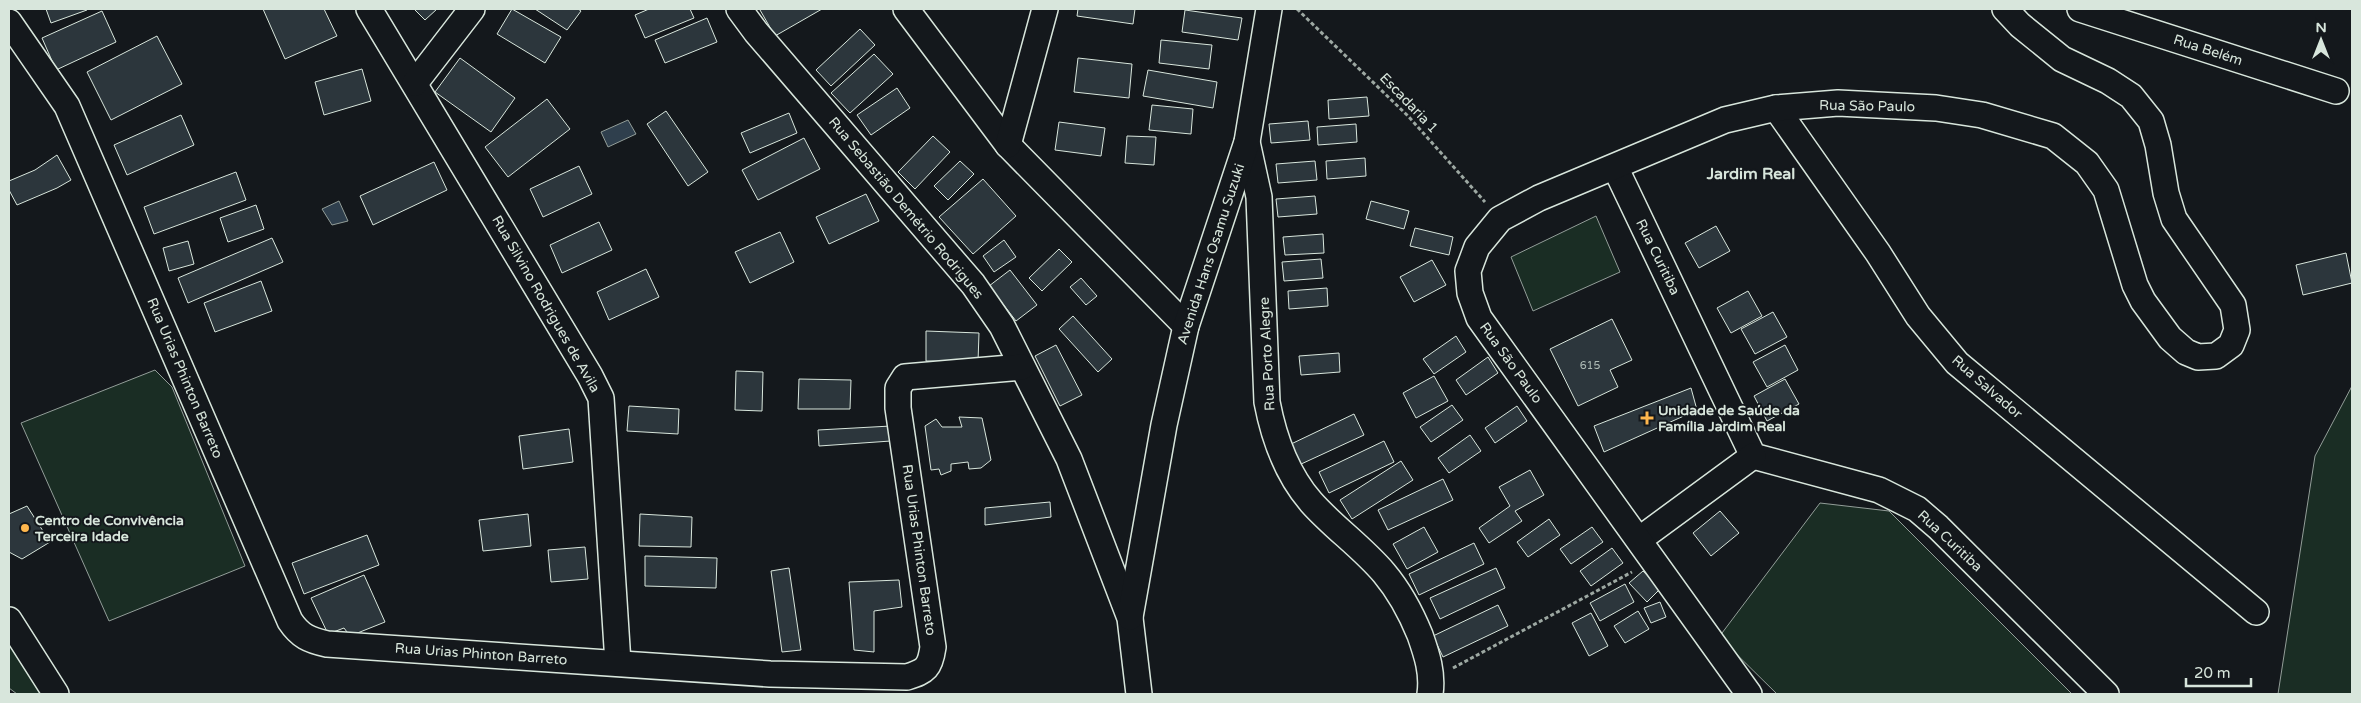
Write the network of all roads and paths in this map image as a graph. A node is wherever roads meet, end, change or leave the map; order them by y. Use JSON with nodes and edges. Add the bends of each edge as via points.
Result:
{"nodes":[{"id":1,"x":369,"y":9,"type":"edge"},
{"id":2,"x":472,"y":9,"type":"edge"},
{"id":3,"x":739,"y":9,"type":"edge"},
{"id":4,"x":906,"y":9,"type":"edge"},
{"id":5,"x":1045,"y":9,"type":"edge"},
{"id":6,"x":1269,"y":9,"type":"edge"},
{"id":7,"x":1297,"y":9,"type":"edge"},
{"id":8,"x":2005,"y":9,"type":"edge"},
{"id":9,"x":2080,"y":9,"type":"edge"},
{"id":10,"x":9,"y":22,"type":"edge"},
{"id":11,"x":414,"y":83,"type":"junction"},
{"id":12,"x":2336,"y":91,"type":"dead end"},
{"id":13,"x":1776,"y":108,"type":"junction"},
{"id":14,"x":1247,"y":142,"type":"junction"},
{"id":15,"x":1008,"y":145,"type":"junction"},
{"id":16,"x":1615,"y":167,"type":"junction"},
{"id":17,"x":1500,"y":219,"type":"junction"},
{"id":18,"x":1186,"y":326,"type":"junction"},
{"id":19,"x":1022,"y":367,"type":"junction"},
{"id":20,"x":1753,"y":456,"type":"junction"},
{"id":21,"x":1640,"y":539,"type":"junction"},
{"id":22,"x":1654,"y":560,"type":"junction"},
{"id":23,"x":2256,"y":612,"type":"dead end"},
{"id":24,"x":1130,"y":618,"type":"junction"},
{"id":25,"x":9,"y":620,"type":"edge"},
{"id":26,"x":618,"y":663,"type":"junction"},
{"id":27,"x":1430,"y":687,"type":"edge"},
{"id":28,"x":56,"y":694,"type":"edge"},
{"id":29,"x":1139,"y":694,"type":"edge"},
{"id":30,"x":1749,"y":694,"type":"edge"},
{"id":31,"x":2106,"y":694,"type":"edge"}],
"edges":[{"from":1,"to":11,"type":"street","name":"Rua Silvino Rodrigues de Avila"},
{"from":2,"to":11,"type":"street"},
{"from":3,"to":19,"type":"street","name":"Rua Sebastião Demétrio Rodrigues","via":[[974,284],[1002,326]]},
{"from":4,"to":15,"type":"street"},
{"from":5,"to":15,"type":"street"},
{"from":6,"to":14,"type":"street","name":"Avenida Hans Osamu Suzuki"},
{"from":7,"to":17,"type":"path","name":"Escadaria 1","via":[[1408,116]]},
{"from":8,"to":13,"type":"street","name":"Rua São Paulo","via":[[2026,31],[2062,59],[2131,96],[2151,121],[2174,219],[2233,305],[2237,330],[2231,344],[2216,356],[2198,357],[2186,352],[2170,338],[2147,307],[2135,286],[2106,190],[2087,163],[2053,136],[1982,115],[1936,108],[1838,103]]},
{"from":9,"to":12,"type":"street","name":"Rua Belém"},
{"from":10,"to":26,"type":"street","name":"Rua Urias Phinton Barreto","via":[[67,106],[298,634],[327,644]]},
{"from":11,"to":26,"type":"street","name":"Rua Silvino Rodrigues de Avila","via":[[601,398]]},
{"from":13,"to":16,"type":"street","name":"Rua São Paulo","via":[[1725,120]]},
{"from":13,"to":23,"type":"street","name":"Rua Salvador","via":[[1878,252],[1918,316],[1957,363]]},
{"from":14,"to":18,"type":"street","name":"Avenida Hans Osamu Suzuki"},
{"from":14,"to":27,"type":"street","name":"Rua Porto Alegre","via":[[1259,197],[1267,402],[1273,435],[1286,465],[1310,501],[1383,572],[1400,595],[1424,647],[1430,666]]},
{"from":15,"to":18,"type":"street"},
{"from":16,"to":17,"type":"street","name":"Rua São Paulo","via":[[1540,198]]},
{"from":16,"to":20,"type":"street","name":"Rua Curitiba"},
{"from":17,"to":21,"type":"street","name":"Rua São Paulo","via":[[1477,247],[1468,271],[1470,294],[1479,318]]},
{"from":18,"to":24,"type":"street","name":"Avenida Hans Osamu Suzuki","via":[[1164,425]]},
{"from":19,"to":24,"type":"street","name":"Rua Sebastião Demétrio Rodrigues","via":[[1069,459]]},
{"from":19,"to":26,"type":"street","name":"Rua Urias Phinton Barreto","via":[[905,377],[898,388],[898,408],[933,647],[931,661],[923,672],[907,677],[770,674]]},
{"from":20,"to":21,"type":"street"},
{"from":20,"to":31,"type":"street","name":"Rua Curitiba","via":[[1880,490],[1917,509]]},
{"from":21,"to":22,"type":"street","name":"Rua São Paulo"},
{"from":22,"to":27,"type":"path"},
{"from":22,"to":30,"type":"street","name":"Rua São Paulo"},
{"from":24,"to":29,"type":"street"},
{"from":25,"to":28,"type":"street"}]}
